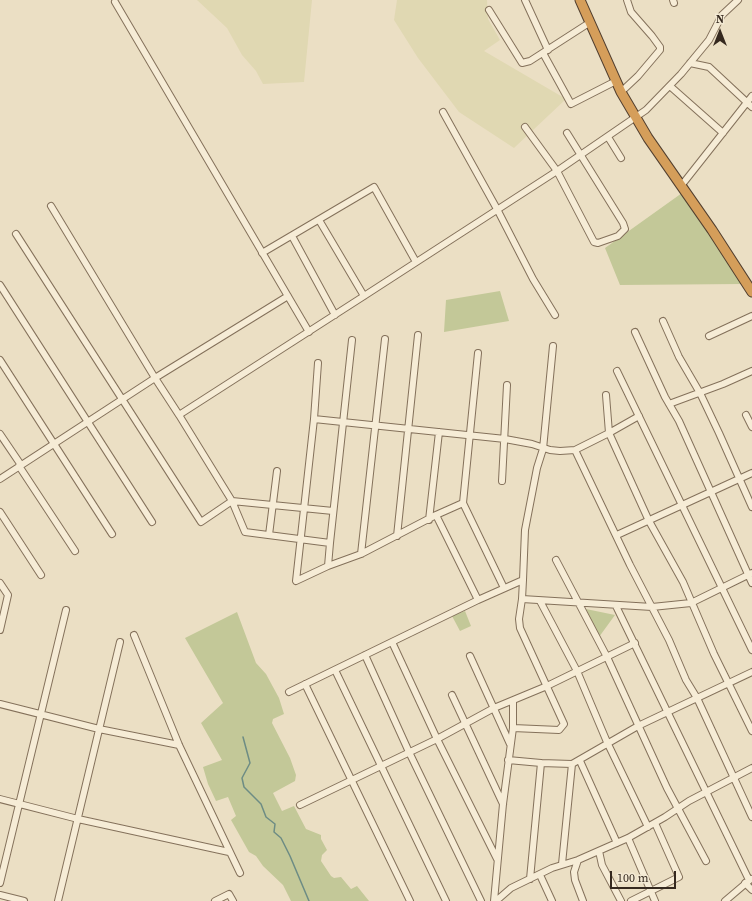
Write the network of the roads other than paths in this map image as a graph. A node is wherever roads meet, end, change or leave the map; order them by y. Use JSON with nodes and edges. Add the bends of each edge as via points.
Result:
{"nodes":[{"id":1,"x":525,"y":0,"type":"edge"},
{"id":2,"x":580,"y":0,"type":"edge"},
{"id":3,"x":627,"y":0,"type":"edge"},
{"id":4,"x":738,"y":0,"type":"edge"},
{"id":5,"x":114,"y":2,"type":"dead end"},
{"id":6,"x":489,"y":10,"type":"dead end"},
{"id":7,"x":589,"y":23,"type":"junction"},
{"id":8,"x":546,"y":52,"type":"junction"},
{"id":9,"x":690,"y":64,"type":"junction"},
{"id":10,"x":616,"y":81,"type":"junction"},
{"id":11,"x":671,"y":86,"type":"junction"},
{"id":12,"x":621,"y":92,"type":"junction"},
{"id":13,"x":752,"y":96,"type":"edge"},
{"id":14,"x":746,"y":103,"type":"junction"},
{"id":15,"x":752,"y":107,"type":"edge"},
{"id":16,"x":443,"y":112,"type":"dead end"},
{"id":17,"x":636,"y":117,"type":"junction"},
{"id":18,"x":525,"y":127,"type":"dead end"},
{"id":19,"x":567,"y":133,"type":"dead end"},
{"id":20,"x":723,"y":133,"type":"junction"},
{"id":21,"x":608,"y":137,"type":"junction"},
{"id":22,"x":580,"y":155,"type":"junction"},
{"id":23,"x":621,"y":158,"type":"dead end"},
{"id":24,"x":557,"y":171,"type":"junction"},
{"id":25,"x":682,"y":186,"type":"junction"},
{"id":26,"x":51,"y":206,"type":"dead end"},
{"id":27,"x":497,"y":209,"type":"junction"},
{"id":28,"x":319,"y":220,"type":"junction"},
{"id":29,"x":16,"y":234,"type":"dead end"},
{"id":30,"x":292,"y":236,"type":"junction"},
{"id":31,"x":262,"y":253,"type":"junction"},
{"id":32,"x":416,"y":262,"type":"junction"},
{"id":33,"x":0,"y":284,"type":"edge"},
{"id":34,"x":752,"y":292,"type":"edge"},
{"id":35,"x":288,"y":296,"type":"junction"},
{"id":36,"x":364,"y":296,"type":"junction"},
{"id":37,"x":335,"y":315,"type":"junction"},
{"id":38,"x":555,"y":315,"type":"dead end"},
{"id":39,"x":752,"y":316,"type":"edge"},
{"id":40,"x":663,"y":321,"type":"dead end"},
{"id":41,"x":308,"y":332,"type":"junction"},
{"id":42,"x":635,"y":332,"type":"dead end"},
{"id":43,"x":418,"y":335,"type":"dead end"},
{"id":44,"x":710,"y":336,"type":"dead end"},
{"id":45,"x":385,"y":339,"type":"dead end"},
{"id":46,"x":352,"y":340,"type":"dead end"},
{"id":47,"x":553,"y":346,"type":"dead end"},
{"id":48,"x":478,"y":353,"type":"dead end"},
{"id":49,"x":0,"y":360,"type":"edge"},
{"id":50,"x":318,"y":363,"type":"dead end"},
{"id":51,"x":617,"y":371,"type":"dead end"},
{"id":52,"x":752,"y":371,"type":"edge"},
{"id":53,"x":155,"y":378,"type":"junction"},
{"id":54,"x":507,"y":385,"type":"dead end"},
{"id":55,"x":700,"y":393,"type":"junction"},
{"id":56,"x":606,"y":395,"type":"dead end"},
{"id":57,"x":121,"y":400,"type":"junction"},
{"id":58,"x":669,"y":404,"type":"junction"},
{"id":59,"x":179,"y":415,"type":"junction"},
{"id":60,"x":746,"y":415,"type":"dead end"},
{"id":61,"x":639,"y":416,"type":"junction"},
{"id":62,"x":314,"y":419,"type":"junction"},
{"id":63,"x":88,"y":421,"type":"junction"},
{"id":64,"x":344,"y":422,"type":"junction"},
{"id":65,"x":376,"y":425,"type":"junction"},
{"id":66,"x":752,"y":427,"type":"edge"},
{"id":67,"x":408,"y":429,"type":"junction"},
{"id":68,"x":439,"y":432,"type":"junction"},
{"id":69,"x":0,"y":434,"type":"edge"},
{"id":70,"x":609,"y":434,"type":"junction"},
{"id":71,"x":470,"y":435,"type":"junction"},
{"id":72,"x":505,"y":439,"type":"junction"},
{"id":73,"x":53,"y":445,"type":"junction"},
{"id":74,"x":544,"y":449,"type":"junction"},
{"id":75,"x":575,"y":450,"type":"junction"},
{"id":76,"x":20,"y":466,"type":"junction"},
{"id":77,"x":277,"y":471,"type":"dead end"},
{"id":78,"x":752,"y":473,"type":"edge"},
{"id":79,"x":0,"y":479,"type":"edge"},
{"id":80,"x":739,"y":479,"type":"junction"},
{"id":81,"x":502,"y":481,"type":"dead end"},
{"id":82,"x":711,"y":493,"type":"junction"},
{"id":83,"x":232,"y":501,"type":"junction"},
{"id":84,"x":463,"y":503,"type":"junction"},
{"id":85,"x":273,"y":504,"type":"junction"},
{"id":86,"x":683,"y":506,"type":"junction"},
{"id":87,"x":303,"y":507,"type":"junction"},
{"id":88,"x":752,"y":507,"type":"edge"},
{"id":89,"x":333,"y":511,"type":"junction"},
{"id":90,"x":0,"y":512,"type":"edge"},
{"id":91,"x":436,"y":515,"type":"junction"},
{"id":92,"x":429,"y":520,"type":"junction"},
{"id":93,"x":649,"y":521,"type":"junction"},
{"id":94,"x":152,"y":522,"type":"dead end"},
{"id":95,"x":112,"y":534,"type":"dead end"},
{"id":96,"x":617,"y":534,"type":"junction"},
{"id":97,"x":269,"y":535,"type":"junction"},
{"id":98,"x":397,"y":536,"type":"junction"},
{"id":99,"x":300,"y":539,"type":"junction"},
{"id":100,"x":330,"y":543,"type":"junction"},
{"id":101,"x":75,"y":551,"type":"dead end"},
{"id":102,"x":361,"y":554,"type":"junction"},
{"id":103,"x":556,"y":560,"type":"dead end"},
{"id":104,"x":328,"y":566,"type":"junction"},
{"id":105,"x":750,"y":574,"type":"edge"},
{"id":106,"x":41,"y":575,"type":"dead end"},
{"id":107,"x":523,"y":580,"type":"junction"},
{"id":108,"x":0,"y":583,"type":"edge"},
{"id":109,"x":752,"y":583,"type":"edge"},
{"id":110,"x":504,"y":588,"type":"junction"},
{"id":111,"x":722,"y":588,"type":"junction"},
{"id":112,"x":522,"y":599,"type":"junction"},
{"id":113,"x":478,"y":600,"type":"junction"},
{"id":114,"x":540,"y":601,"type":"junction"},
{"id":115,"x":691,"y":603,"type":"junction"},
{"id":116,"x":578,"y":604,"type":"junction"},
{"id":117,"x":616,"y":606,"type":"junction"},
{"id":118,"x":652,"y":607,"type":"junction"},
{"id":119,"x":66,"y":610,"type":"dead end"},
{"id":120,"x":0,"y":630,"type":"edge"},
{"id":121,"x":134,"y":635,"type":"dead end"},
{"id":122,"x":120,"y":642,"type":"dead end"},
{"id":123,"x":392,"y":642,"type":"junction"},
{"id":124,"x":635,"y":643,"type":"junction"},
{"id":125,"x":752,"y":650,"type":"edge"},
{"id":126,"x":365,"y":655,"type":"junction"},
{"id":127,"x":470,"y":656,"type":"dead end"},
{"id":128,"x":606,"y":657,"type":"junction"},
{"id":129,"x":335,"y":670,"type":"junction"},
{"id":130,"x":577,"y":671,"type":"junction"},
{"id":131,"x":752,"y":672,"type":"edge"},
{"id":132,"x":730,"y":683,"type":"junction"},
{"id":133,"x":305,"y":684,"type":"junction"},
{"id":134,"x":547,"y":686,"type":"junction"},
{"id":135,"x":289,"y":692,"type":"dead end"},
{"id":136,"x":452,"y":696,"type":"dead end"},
{"id":137,"x":697,"y":698,"type":"junction"},
{"id":138,"x":513,"y":701,"type":"junction"},
{"id":139,"x":0,"y":704,"type":"edge"},
{"id":140,"x":494,"y":708,"type":"junction"},
{"id":141,"x":667,"y":713,"type":"junction"},
{"id":142,"x":41,"y":715,"type":"junction"},
{"id":143,"x":464,"y":723,"type":"junction"},
{"id":144,"x":638,"y":726,"type":"junction"},
{"id":145,"x":513,"y":728,"type":"junction"},
{"id":146,"x":100,"y":729,"type":"junction"},
{"id":147,"x":752,"y":731,"type":"edge"},
{"id":148,"x":437,"y":739,"type":"junction"},
{"id":149,"x":607,"y":742,"type":"junction"},
{"id":150,"x":510,"y":744,"type":"junction"},
{"id":151,"x":179,"y":745,"type":"junction"},
{"id":152,"x":409,"y":752,"type":"junction"},
{"id":153,"x":508,"y":760,"type":"junction"},
{"id":154,"x":580,"y":761,"type":"junction"},
{"id":155,"x":541,"y":763,"type":"junction"},
{"id":156,"x":572,"y":764,"type":"junction"},
{"id":157,"x":380,"y":766,"type":"junction"},
{"id":158,"x":752,"y":768,"type":"edge"},
{"id":159,"x":734,"y":777,"type":"junction"},
{"id":160,"x":351,"y":780,"type":"junction"},
{"id":161,"x":707,"y":791,"type":"junction"},
{"id":162,"x":0,"y":799,"type":"edge"},
{"id":163,"x":503,"y":804,"type":"junction"},
{"id":164,"x":20,"y":805,"type":"junction"},
{"id":165,"x":300,"y":805,"type":"dead end"},
{"id":166,"x":678,"y":808,"type":"junction"},
{"id":167,"x":752,"y":817,"type":"edge"},
{"id":168,"x":78,"y":819,"type":"junction"},
{"id":169,"x":655,"y":823,"type":"junction"},
{"id":170,"x":648,"y":827,"type":"junction"},
{"id":171,"x":628,"y":838,"type":"junction"},
{"id":172,"x":617,"y":843,"type":"junction"},
{"id":173,"x":599,"y":851,"type":"junction"},
{"id":174,"x":229,"y":852,"type":"junction"},
{"id":175,"x":497,"y":859,"type":"junction"},
{"id":176,"x":578,"y":860,"type":"junction"},
{"id":177,"x":706,"y":861,"type":"dead end"},
{"id":178,"x":562,"y":864,"type":"junction"},
{"id":179,"x":240,"y":873,"type":"dead end"},
{"id":180,"x":540,"y":874,"type":"junction"},
{"id":181,"x":530,"y":879,"type":"junction"},
{"id":182,"x":749,"y":880,"type":"edge"},
{"id":183,"x":0,"y":883,"type":"edge"},
{"id":184,"x":752,"y":890,"type":"edge"},
{"id":185,"x":650,"y":892,"type":"junction"},
{"id":186,"x":0,"y":895,"type":"edge"},
{"id":187,"x":24,"y":901,"type":"edge"},
{"id":188,"x":58,"y":901,"type":"edge"},
{"id":189,"x":215,"y":901,"type":"edge"},
{"id":190,"x":233,"y":901,"type":"edge"},
{"id":191,"x":410,"y":901,"type":"edge"},
{"id":192,"x":446,"y":901,"type":"edge"},
{"id":193,"x":481,"y":901,"type":"edge"},
{"id":194,"x":495,"y":901,"type":"edge"},
{"id":195,"x":552,"y":901,"type":"edge"},
{"id":196,"x":583,"y":901,"type":"edge"},
{"id":197,"x":621,"y":901,"type":"edge"},
{"id":198,"x":631,"y":901,"type":"edge"},
{"id":199,"x":655,"y":901,"type":"edge"},
{"id":200,"x":725,"y":901,"type":"edge"}],
"edges":[{"from":1,"to":8,"type":"street"},
{"from":2,"to":7,"type":"highway"},
{"from":3,"to":12,"type":"street","via":[[631,12],[652,36],[660,50]]},
{"from":4,"to":9,"type":"street","via":[[719,19],[710,40]]},
{"from":5,"to":31,"type":"street"},
{"from":6,"to":8,"type":"street","via":[[522,63]]},
{"from":7,"to":8,"type":"street"},
{"from":7,"to":10,"type":"highway"},
{"from":8,"to":10,"type":"street","via":[[571,104]]},
{"from":9,"to":11,"type":"street"},
{"from":9,"to":14,"type":"street","via":[[709,67]]},
{"from":10,"to":12,"type":"highway"},
{"from":11,"to":17,"type":"street"},
{"from":11,"to":20,"type":"street"},
{"from":12,"to":17,"type":"highway"},
{"from":13,"to":14,"type":"street"},
{"from":14,"to":15,"type":"street"},
{"from":14,"to":20,"type":"street"},
{"from":16,"to":27,"type":"street"},
{"from":17,"to":21,"type":"street"},
{"from":17,"to":25,"type":"highway"},
{"from":18,"to":24,"type":"street"},
{"from":19,"to":22,"type":"street"},
{"from":20,"to":25,"type":"street"},
{"from":21,"to":22,"type":"street"},
{"from":21,"to":23,"type":"street"},
{"from":22,"to":24,"type":"street"},
{"from":22,"to":24,"type":"street","via":[[624,222],[625,229],[618,236],[594,242]]},
{"from":24,"to":27,"type":"street"},
{"from":25,"to":34,"type":"highway"},
{"from":26,"to":53,"type":"street"},
{"from":27,"to":32,"type":"street"},
{"from":27,"to":38,"type":"street","via":[[533,279]]},
{"from":28,"to":30,"type":"street"},
{"from":28,"to":32,"type":"street","via":[[374,187]]},
{"from":28,"to":36,"type":"street"},
{"from":29,"to":57,"type":"street"},
{"from":30,"to":31,"type":"street"},
{"from":30,"to":37,"type":"street"},
{"from":31,"to":35,"type":"street"},
{"from":32,"to":36,"type":"street"},
{"from":33,"to":63,"type":"street"},
{"from":35,"to":41,"type":"street"},
{"from":35,"to":53,"type":"street"},
{"from":36,"to":37,"type":"street"},
{"from":37,"to":41,"type":"street"},
{"from":39,"to":44,"type":"street"},
{"from":40,"to":55,"type":"street","via":[[679,357]]},
{"from":41,"to":59,"type":"street"},
{"from":42,"to":58,"type":"street"},
{"from":43,"to":67,"type":"street"},
{"from":45,"to":65,"type":"street"},
{"from":46,"to":64,"type":"street"},
{"from":47,"to":74,"type":"street"},
{"from":48,"to":71,"type":"street"},
{"from":49,"to":73,"type":"street"},
{"from":50,"to":62,"type":"street"},
{"from":51,"to":61,"type":"street"},
{"from":52,"to":55,"type":"street"},
{"from":53,"to":57,"type":"street"},
{"from":53,"to":59,"type":"street"},
{"from":54,"to":72,"type":"street"},
{"from":55,"to":58,"type":"street"},
{"from":55,"to":80,"type":"street"},
{"from":56,"to":70,"type":"street"},
{"from":57,"to":63,"type":"street"},
{"from":57,"to":83,"type":"street","via":[[201,522]]},
{"from":58,"to":82,"type":"street"},
{"from":59,"to":83,"type":"street"},
{"from":60,"to":66,"type":"street"},
{"from":61,"to":70,"type":"street"},
{"from":61,"to":86,"type":"street"},
{"from":62,"to":64,"type":"street"},
{"from":62,"to":87,"type":"street"},
{"from":63,"to":73,"type":"street"},
{"from":63,"to":94,"type":"street"},
{"from":64,"to":65,"type":"street"},
{"from":64,"to":89,"type":"street"},
{"from":65,"to":67,"type":"street"},
{"from":65,"to":102,"type":"street"},
{"from":67,"to":68,"type":"street"},
{"from":67,"to":98,"type":"street"},
{"from":68,"to":71,"type":"street"},
{"from":68,"to":92,"type":"street"},
{"from":69,"to":76,"type":"street"},
{"from":70,"to":75,"type":"street"},
{"from":70,"to":93,"type":"street"},
{"from":71,"to":72,"type":"street"},
{"from":71,"to":84,"type":"street"},
{"from":72,"to":74,"type":"street"},
{"from":72,"to":81,"type":"street"},
{"from":73,"to":76,"type":"street"},
{"from":73,"to":95,"type":"street"},
{"from":74,"to":75,"type":"street"},
{"from":74,"to":107,"type":"street","via":[[537,468],[525,530]]},
{"from":75,"to":96,"type":"street"},
{"from":76,"to":79,"type":"street"},
{"from":76,"to":101,"type":"street"},
{"from":77,"to":85,"type":"street"},
{"from":78,"to":80,"type":"street"},
{"from":80,"to":82,"type":"street"},
{"from":80,"to":88,"type":"street"},
{"from":82,"to":86,"type":"street"},
{"from":82,"to":105,"type":"street"},
{"from":83,"to":85,"type":"street"},
{"from":83,"to":97,"type":"street","via":[[245,532]]},
{"from":84,"to":91,"type":"street"},
{"from":84,"to":110,"type":"street"},
{"from":85,"to":87,"type":"street"},
{"from":85,"to":97,"type":"street"},
{"from":86,"to":93,"type":"street"},
{"from":86,"to":111,"type":"street"},
{"from":87,"to":89,"type":"street"},
{"from":87,"to":99,"type":"street"},
{"from":89,"to":100,"type":"street"},
{"from":90,"to":106,"type":"street"},
{"from":91,"to":92,"type":"street"},
{"from":91,"to":113,"type":"street"},
{"from":92,"to":98,"type":"street"},
{"from":93,"to":96,"type":"street"},
{"from":93,"to":115,"type":"street","via":[[683,582]]},
{"from":96,"to":118,"type":"street"},
{"from":97,"to":99,"type":"street"},
{"from":98,"to":102,"type":"street"},
{"from":99,"to":100,"type":"street"},
{"from":99,"to":104,"type":"street","via":[[296,581]]},
{"from":100,"to":104,"type":"street"},
{"from":102,"to":104,"type":"street"},
{"from":103,"to":116,"type":"street"},
{"from":105,"to":109,"type":"street"},
{"from":105,"to":111,"type":"street"},
{"from":107,"to":110,"type":"street"},
{"from":107,"to":112,"type":"street"},
{"from":108,"to":120,"type":"street","via":[[8,595]]},
{"from":110,"to":113,"type":"street"},
{"from":111,"to":115,"type":"street"},
{"from":111,"to":125,"type":"street"},
{"from":112,"to":114,"type":"street"},
{"from":112,"to":134,"type":"street","via":[[520,628]]},
{"from":113,"to":123,"type":"street"},
{"from":114,"to":116,"type":"street"},
{"from":114,"to":130,"type":"street"},
{"from":115,"to":118,"type":"street"},
{"from":115,"to":132,"type":"street"},
{"from":116,"to":117,"type":"street"},
{"from":116,"to":128,"type":"street"},
{"from":117,"to":118,"type":"street"},
{"from":117,"to":124,"type":"street"},
{"from":118,"to":137,"type":"street"},
{"from":119,"to":142,"type":"street"},
{"from":121,"to":151,"type":"street"},
{"from":122,"to":146,"type":"street"},
{"from":123,"to":126,"type":"street"},
{"from":123,"to":148,"type":"street"},
{"from":124,"to":128,"type":"street"},
{"from":124,"to":141,"type":"street"},
{"from":126,"to":129,"type":"street"},
{"from":126,"to":152,"type":"street"},
{"from":127,"to":140,"type":"street"},
{"from":128,"to":130,"type":"street"},
{"from":128,"to":144,"type":"street"},
{"from":129,"to":133,"type":"street"},
{"from":129,"to":157,"type":"street"},
{"from":130,"to":134,"type":"street"},
{"from":130,"to":149,"type":"street"},
{"from":131,"to":132,"type":"street"},
{"from":132,"to":137,"type":"street"},
{"from":132,"to":147,"type":"street"},
{"from":133,"to":135,"type":"street"},
{"from":133,"to":160,"type":"street"},
{"from":134,"to":138,"type":"street"},
{"from":134,"to":145,"type":"street","via":[[564,720],[563,728]]},
{"from":136,"to":143,"type":"street"},
{"from":137,"to":141,"type":"street"},
{"from":137,"to":159,"type":"street"},
{"from":138,"to":140,"type":"street"},
{"from":138,"to":145,"type":"street"},
{"from":139,"to":142,"type":"street"},
{"from":140,"to":143,"type":"street"},
{"from":140,"to":150,"type":"street"},
{"from":141,"to":144,"type":"street"},
{"from":141,"to":161,"type":"street"},
{"from":142,"to":146,"type":"street"},
{"from":142,"to":164,"type":"street"},
{"from":143,"to":148,"type":"street"},
{"from":143,"to":163,"type":"street"},
{"from":144,"to":149,"type":"street"},
{"from":144,"to":166,"type":"street"},
{"from":145,"to":150,"type":"street"},
{"from":146,"to":151,"type":"street"},
{"from":146,"to":168,"type":"street"},
{"from":148,"to":152,"type":"street"},
{"from":148,"to":175,"type":"street"},
{"from":149,"to":154,"type":"street"},
{"from":149,"to":170,"type":"street"},
{"from":150,"to":153,"type":"street"},
{"from":151,"to":174,"type":"street"},
{"from":152,"to":157,"type":"street"},
{"from":152,"to":193,"type":"street"},
{"from":153,"to":155,"type":"street"},
{"from":153,"to":163,"type":"street"},
{"from":154,"to":156,"type":"street"},
{"from":154,"to":172,"type":"street"},
{"from":155,"to":156,"type":"street"},
{"from":155,"to":181,"type":"street"},
{"from":156,"to":178,"type":"street"},
{"from":157,"to":160,"type":"street"},
{"from":157,"to":192,"type":"street"},
{"from":158,"to":159,"type":"street"},
{"from":159,"to":161,"type":"street"},
{"from":159,"to":167,"type":"street"},
{"from":160,"to":165,"type":"street"},
{"from":160,"to":191,"type":"street"},
{"from":161,"to":166,"type":"street"},
{"from":161,"to":182,"type":"street"},
{"from":162,"to":164,"type":"street"},
{"from":163,"to":175,"type":"street"},
{"from":164,"to":168,"type":"street"},
{"from":164,"to":183,"type":"street"},
{"from":166,"to":169,"type":"street"},
{"from":166,"to":177,"type":"street"},
{"from":168,"to":174,"type":"street"},
{"from":168,"to":188,"type":"street"},
{"from":169,"to":170,"type":"street"},
{"from":169,"to":185,"type":"street","via":[[679,877]]},
{"from":170,"to":171,"type":"street"},
{"from":171,"to":172,"type":"street"},
{"from":171,"to":185,"type":"street"},
{"from":172,"to":173,"type":"street"},
{"from":173,"to":176,"type":"street"},
{"from":173,"to":197,"type":"street","via":[[602,866]]},
{"from":174,"to":179,"type":"street"},
{"from":175,"to":194,"type":"street"},
{"from":176,"to":178,"type":"street"},
{"from":176,"to":196,"type":"street","via":[[574,872]]},
{"from":178,"to":180,"type":"street"},
{"from":180,"to":181,"type":"street"},
{"from":180,"to":195,"type":"street"},
{"from":181,"to":194,"type":"street"},
{"from":182,"to":184,"type":"street"},
{"from":182,"to":200,"type":"street"},
{"from":185,"to":198,"type":"street"},
{"from":185,"to":199,"type":"street"},
{"from":186,"to":187,"type":"street"},
{"from":189,"to":190,"type":"street","via":[[229,894]]}]}
